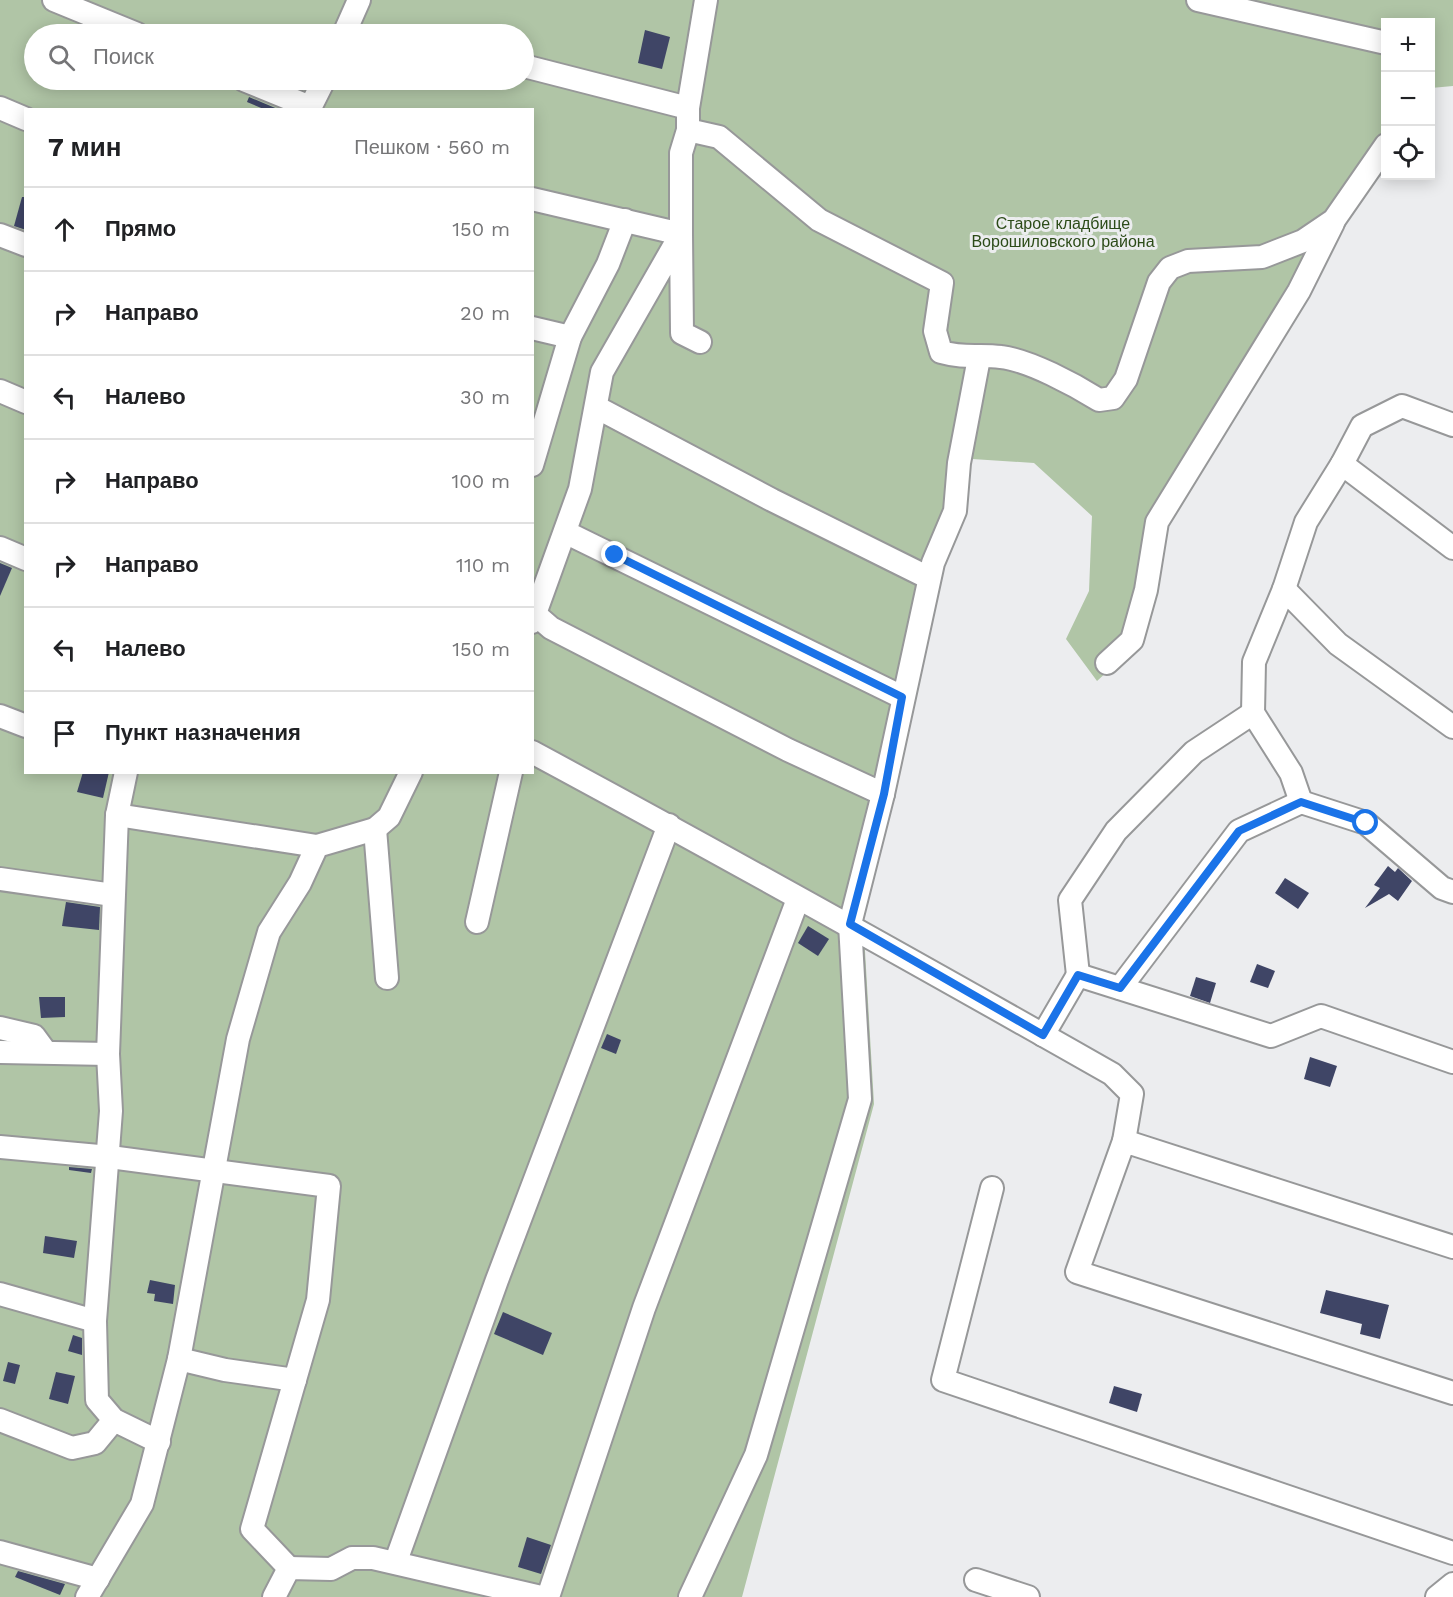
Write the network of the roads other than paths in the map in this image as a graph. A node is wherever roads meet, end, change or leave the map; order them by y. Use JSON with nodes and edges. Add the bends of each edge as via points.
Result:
{"nodes":[{"id":1,"x":54,"y":0,"type":"edge"},
{"id":2,"x":359,"y":0,"type":"edge"},
{"id":3,"x":706,"y":0,"type":"edge"},
{"id":4,"x":1198,"y":0,"type":"edge"},
{"id":5,"x":113,"y":24,"type":"edge"},
{"id":6,"x":348,"y":24,"type":"edge"},
{"id":7,"x":1381,"y":43,"type":"edge"},
{"id":8,"x":534,"y":69,"type":"edge"},
{"id":9,"x":268,"y":90,"type":"edge"},
{"id":10,"x":319,"y":90,"type":"edge"},
{"id":11,"x":0,"y":108,"type":"edge"},
{"id":12,"x":310,"y":108,"type":"edge"},
{"id":13,"x":24,"y":117,"type":"edge"},
{"id":14,"x":688,"y":119,"type":"junction"},
{"id":15,"x":1381,"y":152,"type":"edge"},
{"id":16,"x":534,"y":199,"type":"edge"},
{"id":17,"x":625,"y":220,"type":"junction"},
{"id":18,"x":1334,"y":220,"type":"junction"},
{"id":19,"x":681,"y":234,"type":"junction"},
{"id":20,"x":0,"y":235,"type":"edge"},
{"id":21,"x":24,"y":244,"type":"edge"},
{"id":22,"x":534,"y":328,"type":"edge"},
{"id":23,"x":570,"y":337,"type":"junction"},
{"id":24,"x":700,"y":342,"type":"dead end"},
{"id":25,"x":979,"y":358,"type":"junction"},
{"id":26,"x":0,"y":392,"type":"edge"},
{"id":27,"x":24,"y":401,"type":"edge"},
{"id":28,"x":596,"y":407,"type":"junction"},
{"id":29,"x":1453,"y":425,"type":"edge"},
{"id":30,"x":534,"y":458,"type":"edge"},
{"id":31,"x":1342,"y":464,"type":"junction"},
{"id":32,"x":565,"y":532,"type":"junction"},
{"id":33,"x":0,"y":548,"type":"edge"},
{"id":34,"x":1453,"y":548,"type":"edge"},
{"id":35,"x":24,"y":558,"type":"edge"},
{"id":36,"x":929,"y":578,"type":"junction"},
{"id":37,"x":1284,"y":589,"type":"junction"},
{"id":38,"x":534,"y":618,"type":"edge"},
{"id":39,"x":1107,"y":663,"type":"dead end"},
{"id":40,"x":902,"y":697,"type":"junction"},
{"id":41,"x":1253,"y":713,"type":"junction"},
{"id":42,"x":0,"y":716,"type":"edge"},
{"id":43,"x":24,"y":725,"type":"edge"},
{"id":44,"x":1453,"y":727,"type":"edge"},
{"id":45,"x":534,"y":753,"type":"edge"},
{"id":46,"x":126,"y":774,"type":"edge"},
{"id":47,"x":410,"y":774,"type":"edge"},
{"id":48,"x":512,"y":774,"type":"edge"},
{"id":49,"x":884,"y":794,"type":"junction"},
{"id":50,"x":1301,"y":802,"type":"junction"},
{"id":51,"x":117,"y":815,"type":"junction"},
{"id":52,"x":669,"y":825,"type":"junction"},
{"id":53,"x":375,"y":829,"type":"junction"},
{"id":54,"x":317,"y":846,"type":"junction"},
{"id":55,"x":0,"y":879,"type":"edge"},
{"id":56,"x":1453,"y":892,"type":"edge"},
{"id":57,"x":113,"y":895,"type":"junction"},
{"id":58,"x":798,"y":899,"type":"junction"},
{"id":59,"x":477,"y":922,"type":"dead end"},
{"id":60,"x":850,"y":924,"type":"junction"},
{"id":61,"x":1078,"y":975,"type":"junction"},
{"id":62,"x":387,"y":978,"type":"dead end"},
{"id":63,"x":1120,"y":988,"type":"junction"},
{"id":64,"x":0,"y":1028,"type":"edge"},
{"id":65,"x":1043,"y":1035,"type":"junction"},
{"id":66,"x":45,"y":1051,"type":"junction"},
{"id":67,"x":0,"y":1052,"type":"edge"},
{"id":68,"x":108,"y":1054,"type":"junction"},
{"id":69,"x":1453,"y":1062,"type":"edge"},
{"id":70,"x":1124,"y":1141,"type":"junction"},
{"id":71,"x":0,"y":1148,"type":"edge"},
{"id":72,"x":110,"y":1157,"type":"junction"},
{"id":73,"x":213,"y":1171,"type":"junction"},
{"id":74,"x":992,"y":1188,"type":"dead end"},
{"id":75,"x":1453,"y":1247,"type":"edge"},
{"id":76,"x":0,"y":1294,"type":"edge"},
{"id":77,"x":95,"y":1321,"type":"junction"},
{"id":78,"x":179,"y":1359,"type":"junction"},
{"id":79,"x":295,"y":1380,"type":"junction"},
{"id":80,"x":1453,"y":1393,"type":"edge"},
{"id":81,"x":0,"y":1419,"type":"edge"},
{"id":82,"x":114,"y":1420,"type":"junction"},
{"id":83,"x":159,"y":1442,"type":"junction"},
{"id":84,"x":0,"y":1552,"type":"edge"},
{"id":85,"x":1453,"y":1553,"type":"edge"},
{"id":86,"x":396,"y":1561,"type":"junction"},
{"id":87,"x":289,"y":1568,"type":"junction"},
{"id":88,"x":976,"y":1580,"type":"dead end"},
{"id":89,"x":1453,"y":1584,"type":"edge"},
{"id":90,"x":92,"y":1588,"type":"edge"},
{"id":91,"x":274,"y":1597,"type":"edge"},
{"id":92,"x":541,"y":1597,"type":"edge"},
{"id":93,"x":548,"y":1597,"type":"edge"},
{"id":94,"x":690,"y":1597,"type":"edge"},
{"id":95,"x":1028,"y":1597,"type":"edge"},
{"id":96,"x":1437,"y":1597,"type":"edge"}],
"edges":[{"from":1,"to":5,"type":"street"},
{"from":2,"to":6,"type":"street"},
{"from":3,"to":14,"type":"street"},
{"from":4,"to":7,"type":"street"},
{"from":8,"to":14,"type":"street"},
{"from":9,"to":12,"type":"street"},
{"from":10,"to":12,"type":"street"},
{"from":11,"to":13,"type":"street"},
{"from":14,"to":19,"type":"street","via":[[681,153]]},
{"from":14,"to":25,"type":"street","via":[[719,137],[819,220],[942,283],[935,331],[941,352]]},
{"from":15,"to":18,"type":"street"},
{"from":16,"to":17,"type":"street"},
{"from":17,"to":19,"type":"street"},
{"from":17,"to":23,"type":"street","via":[[608,264]]},
{"from":18,"to":25,"type":"street","via":[[1304,241],[1262,257],[1188,261],[1170,268],[1159,282],[1126,379],[1113,398],[1099,400],[1067,380],[1002,357]]},
{"from":18,"to":39,"type":"street","via":[[1299,291],[1157,522],[1146,590],[1132,640]]},
{"from":19,"to":24,"type":"street","via":[[682,333]]},
{"from":19,"to":28,"type":"street","via":[[602,372]]},
{"from":20,"to":21,"type":"street"},
{"from":22,"to":23,"type":"street"},
{"from":23,"to":30,"type":"street"},
{"from":25,"to":36,"type":"street","via":[[954,511]]},
{"from":26,"to":27,"type":"street"},
{"from":28,"to":32,"type":"street","via":[[580,489]]},
{"from":28,"to":36,"type":"street"},
{"from":29,"to":31,"type":"street","via":[[1402,406],[1362,426]]},
{"from":31,"to":34,"type":"street"},
{"from":31,"to":37,"type":"street","via":[[1306,522]]},
{"from":32,"to":38,"type":"street"},
{"from":32,"to":40,"type":"street"},
{"from":33,"to":35,"type":"street"},
{"from":36,"to":40,"type":"street"},
{"from":37,"to":41,"type":"street","via":[[1254,662]]},
{"from":37,"to":44,"type":"street","via":[[1338,644]]},
{"from":38,"to":49,"type":"street","via":[[788,750]]},
{"from":40,"to":49,"type":"street"},
{"from":41,"to":50,"type":"street","via":[[1291,773]]},
{"from":41,"to":61,"type":"street","via":[[1194,752],[1116,831],[1070,900]]},
{"from":42,"to":43,"type":"street"},
{"from":45,"to":52,"type":"street"},
{"from":46,"to":51,"type":"street"},
{"from":47,"to":53,"type":"street","via":[[389,817]]},
{"from":48,"to":59,"type":"street"},
{"from":49,"to":60,"type":"street"},
{"from":50,"to":56,"type":"street","via":[[1366,823],[1442,888]]},
{"from":50,"to":63,"type":"street","via":[[1239,831]]},
{"from":51,"to":54,"type":"street"},
{"from":51,"to":57,"type":"street"},
{"from":52,"to":58,"type":"street"},
{"from":52,"to":86,"type":"street","via":[[497,1280]]},
{"from":53,"to":54,"type":"street"},
{"from":53,"to":62,"type":"street"},
{"from":54,"to":73,"type":"street","via":[[300,883],[269,932],[238,1039]]},
{"from":55,"to":57,"type":"street"},
{"from":57,"to":68,"type":"street"},
{"from":58,"to":60,"type":"street"},
{"from":58,"to":93,"type":"street","via":[[644,1308]]},
{"from":60,"to":65,"type":"street"},
{"from":60,"to":94,"type":"street","via":[[860,1099],[756,1455]]},
{"from":61,"to":63,"type":"street"},
{"from":61,"to":65,"type":"street"},
{"from":63,"to":69,"type":"street","via":[[1271,1036],[1321,1016]]},
{"from":64,"to":66,"type":"street","via":[[34,1036]]},
{"from":65,"to":70,"type":"street","via":[[1112,1074],[1132,1094]]},
{"from":66,"to":67,"type":"street"},
{"from":66,"to":68,"type":"street"},
{"from":68,"to":72,"type":"street"},
{"from":70,"to":75,"type":"street"},
{"from":70,"to":80,"type":"street","via":[[1077,1272]]},
{"from":71,"to":72,"type":"street"},
{"from":72,"to":73,"type":"street"},
{"from":72,"to":77,"type":"street"},
{"from":73,"to":78,"type":"street"},
{"from":73,"to":79,"type":"street","via":[[329,1186],[318,1300]]},
{"from":74,"to":85,"type":"street","via":[[943,1380]]},
{"from":76,"to":77,"type":"street"},
{"from":77,"to":82,"type":"street","via":[[97,1400]]},
{"from":78,"to":79,"type":"street"},
{"from":78,"to":83,"type":"street"},
{"from":79,"to":87,"type":"street","via":[[252,1529]]},
{"from":81,"to":82,"type":"street","via":[[72,1448],[95,1443]]},
{"from":82,"to":83,"type":"street"},
{"from":83,"to":90,"type":"street","via":[[142,1504]]},
{"from":84,"to":90,"type":"street"},
{"from":86,"to":87,"type":"street","via":[[352,1558],[331,1569]]},
{"from":86,"to":92,"type":"street"},
{"from":87,"to":91,"type":"street"},
{"from":88,"to":95,"type":"street"},
{"from":89,"to":96,"type":"street"}]}
